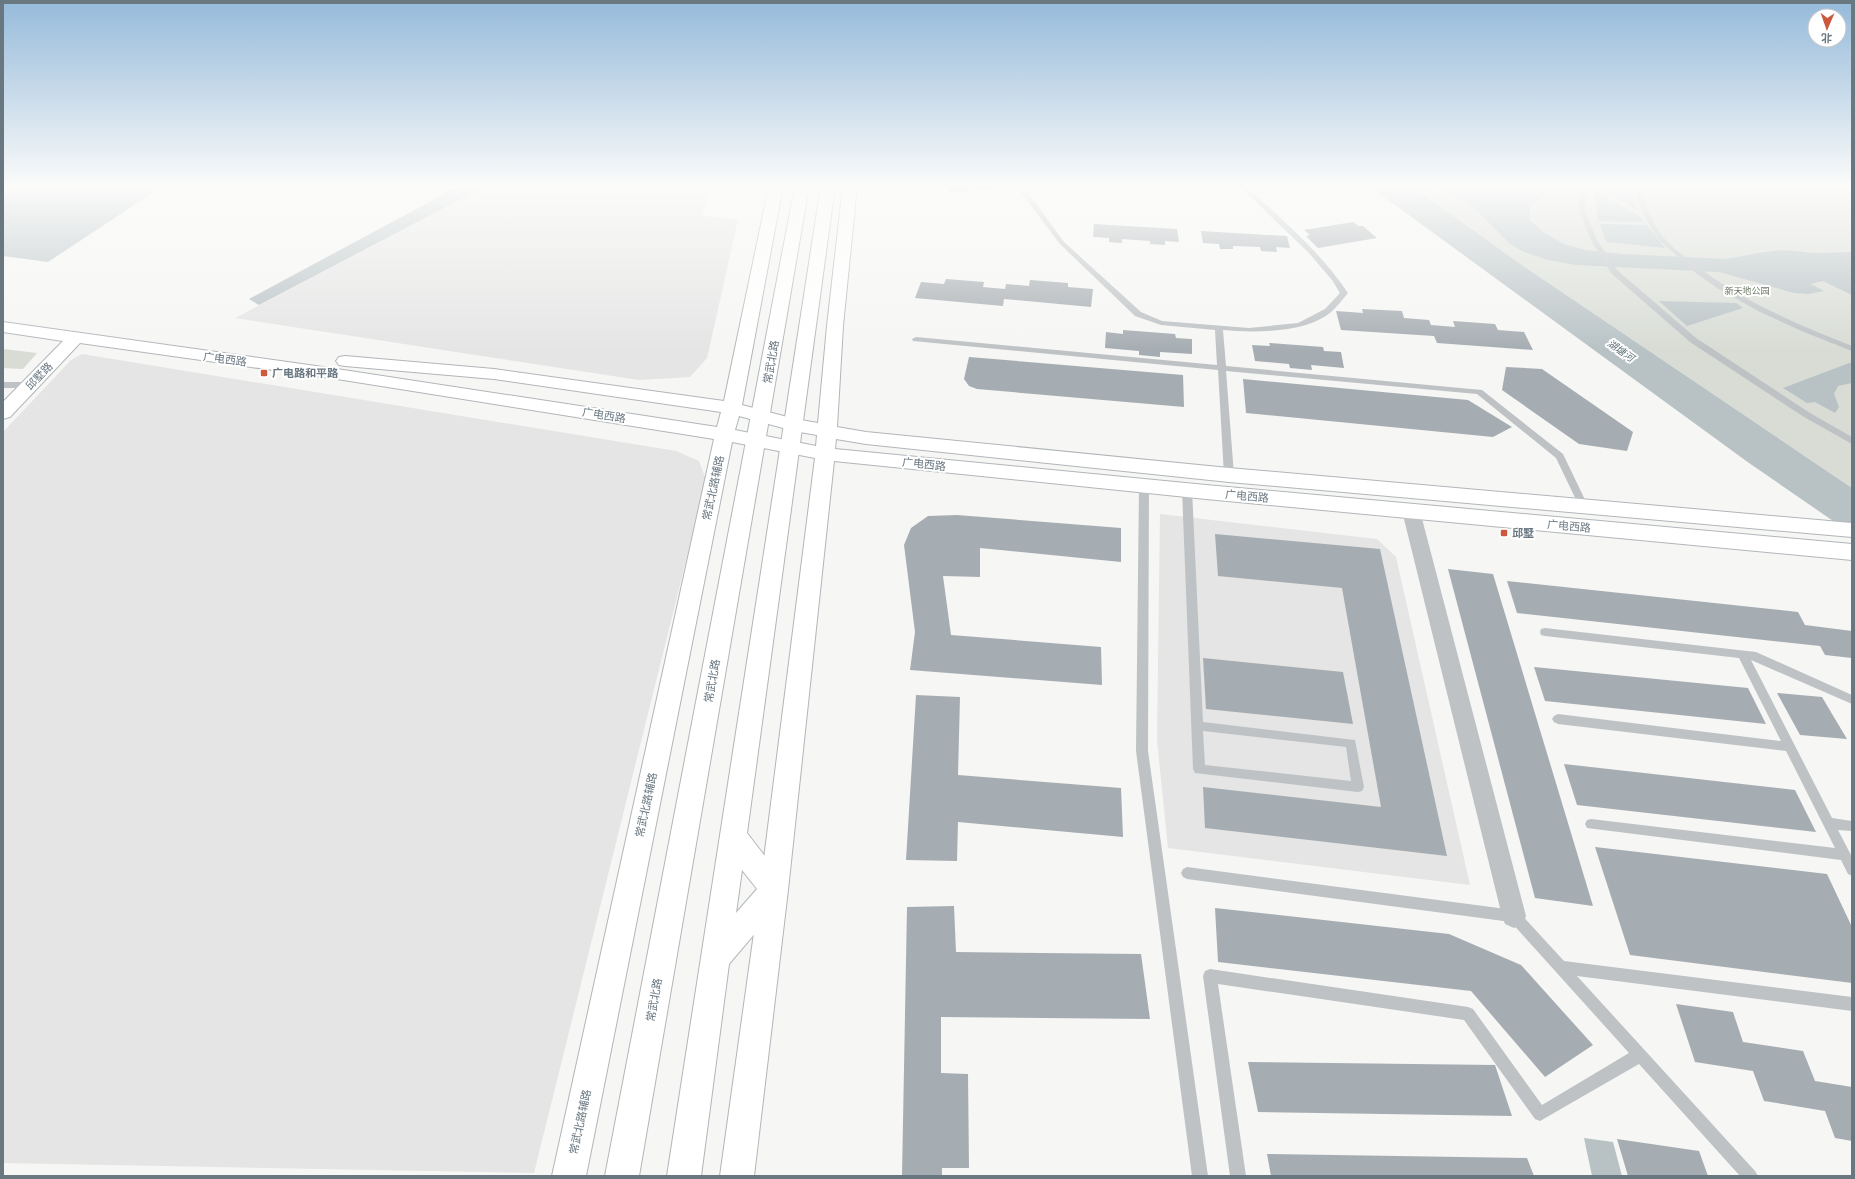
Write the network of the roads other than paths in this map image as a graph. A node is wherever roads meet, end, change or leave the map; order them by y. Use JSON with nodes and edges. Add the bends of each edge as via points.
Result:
{"nodes":[{"id":1,"x":765,"y":241,"type":"edge"},
{"id":2,"x":792,"y":241,"type":"edge"},
{"id":3,"x":820,"y":241,"type":"edge"},
{"id":4,"x":844,"y":241,"type":"edge"},
{"id":5,"x":1061,"y":241,"type":"edge"},
{"id":6,"x":1300,"y":241,"type":"edge"},
{"id":7,"x":1595,"y":241,"type":"edge"},
{"id":8,"x":1665,"y":241,"type":"edge"},
{"id":9,"x":3,"y":312,"type":"edge"},
{"id":10,"x":3,"y":327,"type":"edge"},
{"id":11,"x":1219,"y":328,"type":"junction"},
{"id":12,"x":75,"y":338,"type":"junction"},
{"id":13,"x":916,"y":339,"type":"dead end"},
{"id":14,"x":1852,"y":349,"type":"edge"},
{"id":15,"x":1222,"y":368,"type":"junction"},
{"id":16,"x":3,"y":385,"type":"edge"},
{"id":17,"x":30,"y":385,"type":"junction"},
{"id":18,"x":732,"y":408,"type":"junction"},
{"id":19,"x":3,"y":413,"type":"edge"},
{"id":20,"x":794,"y":425,"type":"junction"},
{"id":21,"x":758,"y":429,"type":"junction"},
{"id":22,"x":826,"y":431,"type":"junction"},
{"id":23,"x":725,"y":434,"type":"junction"},
{"id":24,"x":1852,"y":441,"type":"edge"},
{"id":25,"x":790,"y":448,"type":"junction"},
{"id":26,"x":825,"y":454,"type":"junction"},
{"id":27,"x":1229,"y":475,"type":"junction"},
{"id":28,"x":1144,"y":486,"type":"junction"},
{"id":29,"x":1187,"y":490,"type":"junction"},
{"id":30,"x":1583,"y":506,"type":"junction"},
{"id":31,"x":1411,"y":511,"type":"junction"},
{"id":32,"x":1843,"y":529,"type":"edge"},
{"id":33,"x":1847,"y":554,"type":"edge"},
{"id":34,"x":1545,"y":632,"type":"dead end"},
{"id":35,"x":1743,"y":655,"type":"junction"},
{"id":36,"x":1852,"y":700,"type":"edge"},
{"id":37,"x":1558,"y":719,"type":"dead end"},
{"id":38,"x":1198,"y":726,"type":"junction"},
{"id":39,"x":1790,"y":747,"type":"junction"},
{"id":40,"x":1828,"y":823,"type":"junction"},
{"id":41,"x":1591,"y":824,"type":"dead end"},
{"id":42,"x":1852,"y":826,"type":"edge"},
{"id":43,"x":734,"y":837,"type":"junction"},
{"id":44,"x":1844,"y":855,"type":"junction"},
{"id":45,"x":1852,"y":870,"type":"edge"},
{"id":46,"x":1187,"y":873,"type":"dead end"},
{"id":47,"x":774,"y":890,"type":"junction"},
{"id":48,"x":1514,"y":916,"type":"junction"},
{"id":49,"x":716,"y":958,"type":"junction"},
{"id":50,"x":1560,"y":967,"type":"junction"},
{"id":51,"x":1852,"y":1004,"type":"edge"},
{"id":52,"x":1640,"y":1055,"type":"junction"},
{"id":53,"x":621,"y":1171,"type":"edge"},
{"id":54,"x":569,"y":1176,"type":"edge"},
{"id":55,"x":684,"y":1176,"type":"edge"},
{"id":56,"x":737,"y":1176,"type":"edge"},
{"id":57,"x":1200,"y":1176,"type":"edge"},
{"id":58,"x":1238,"y":1176,"type":"edge"},
{"id":59,"x":1750,"y":1176,"type":"edge"}],
"edges":[{"from":1,"to":18,"type":"main road"},
{"from":2,"to":21,"type":"main road","name":"常武北路"},
{"from":3,"to":20,"type":"main road"},
{"from":4,"to":22,"type":"main road"},
{"from":5,"to":11,"type":"lane","via":[[1138,314],[1161,323]]},
{"from":6,"to":11,"type":"lane","via":[[1336,278],[1344,293],[1328,311],[1300,325],[1249,330]]},
{"from":7,"to":24,"type":"lane","via":[[1614,271],[1692,340],[1807,415]]},
{"from":8,"to":14,"type":"lane","via":[[1721,288],[1790,324]]},
{"from":9,"to":18,"type":"main road","name":"广电西路","via":[[348,362],[494,374]]},
{"from":10,"to":12,"type":"main road","name":"广电西路"},
{"from":11,"to":15,"type":"lane"},
{"from":12,"to":17,"type":"main road","name":"邱墅路"},
{"from":12,"to":23,"type":"main road","name":"广电西路","via":[[337,374]]},
{"from":13,"to":15,"type":"lane"},
{"from":15,"to":27,"type":"lane"},
{"from":15,"to":30,"type":"lane","via":[[1479,392],[1560,456]]},
{"from":16,"to":17,"type":"lane"},
{"from":17,"to":19,"type":"main road","name":"邱墅路"},
{"from":18,"to":21,"type":"main road","name":"广电西路"},
{"from":18,"to":23,"type":"main road","name":"常武北路辅路"},
{"from":20,"to":21,"type":"main road","name":"广电西路"},
{"from":20,"to":22,"type":"main road","name":"广电西路"},
{"from":20,"to":25,"type":"main road"},
{"from":21,"to":23,"type":"main road","name":"广电西路"},
{"from":21,"to":25,"type":"main road","name":"广电西路"},
{"from":21,"to":53,"type":"main road","name":"常武北路"},
{"from":22,"to":26,"type":"main road"},
{"from":22,"to":27,"type":"main road","name":"广电西路","via":[[866,438]]},
{"from":23,"to":54,"type":"main road","name":"常武北路辅路"},
{"from":25,"to":26,"type":"main road","name":"广电西路"},
{"from":25,"to":43,"type":"main road"},
{"from":26,"to":28,"type":"main road","name":"广电西路"},
{"from":26,"to":47,"type":"main road"},
{"from":27,"to":30,"type":"main road","name":"广电西路"},
{"from":28,"to":29,"type":"main road","name":"广电西路"},
{"from":28,"to":57,"type":"lane","via":[[1142,751]]},
{"from":29,"to":31,"type":"main road","name":"广电西路"},
{"from":29,"to":38,"type":"lane"},
{"from":30,"to":32,"type":"main road","name":"广电西路"},
{"from":31,"to":33,"type":"main road","name":"广电西路"},
{"from":31,"to":48,"type":"street"},
{"from":34,"to":35,"type":"lane"},
{"from":35,"to":36,"type":"lane","via":[[1756,656]]},
{"from":35,"to":39,"type":"lane"},
{"from":37,"to":39,"type":"lane"},
{"from":38,"to":38,"type":"lane","via":[[1199,769],[1358,788],[1351,743]]},
{"from":39,"to":40,"type":"lane"},
{"from":40,"to":42,"type":"lane"},
{"from":40,"to":44,"type":"lane"},
{"from":41,"to":44,"type":"lane"},
{"from":43,"to":47,"type":"main road"},
{"from":43,"to":49,"type":"main road"},
{"from":44,"to":45,"type":"lane"},
{"from":46,"to":48,"type":"lane"},
{"from":47,"to":49,"type":"main road"},
{"from":47,"to":56,"type":"main road"},
{"from":48,"to":50,"type":"lane"},
{"from":49,"to":55,"type":"main road"},
{"from":50,"to":51,"type":"lane"},
{"from":50,"to":52,"type":"lane"},
{"from":52,"to":58,"type":"lane","via":[[1540,1114],[1468,1014],[1210,976]]},
{"from":52,"to":59,"type":"lane"}]}
